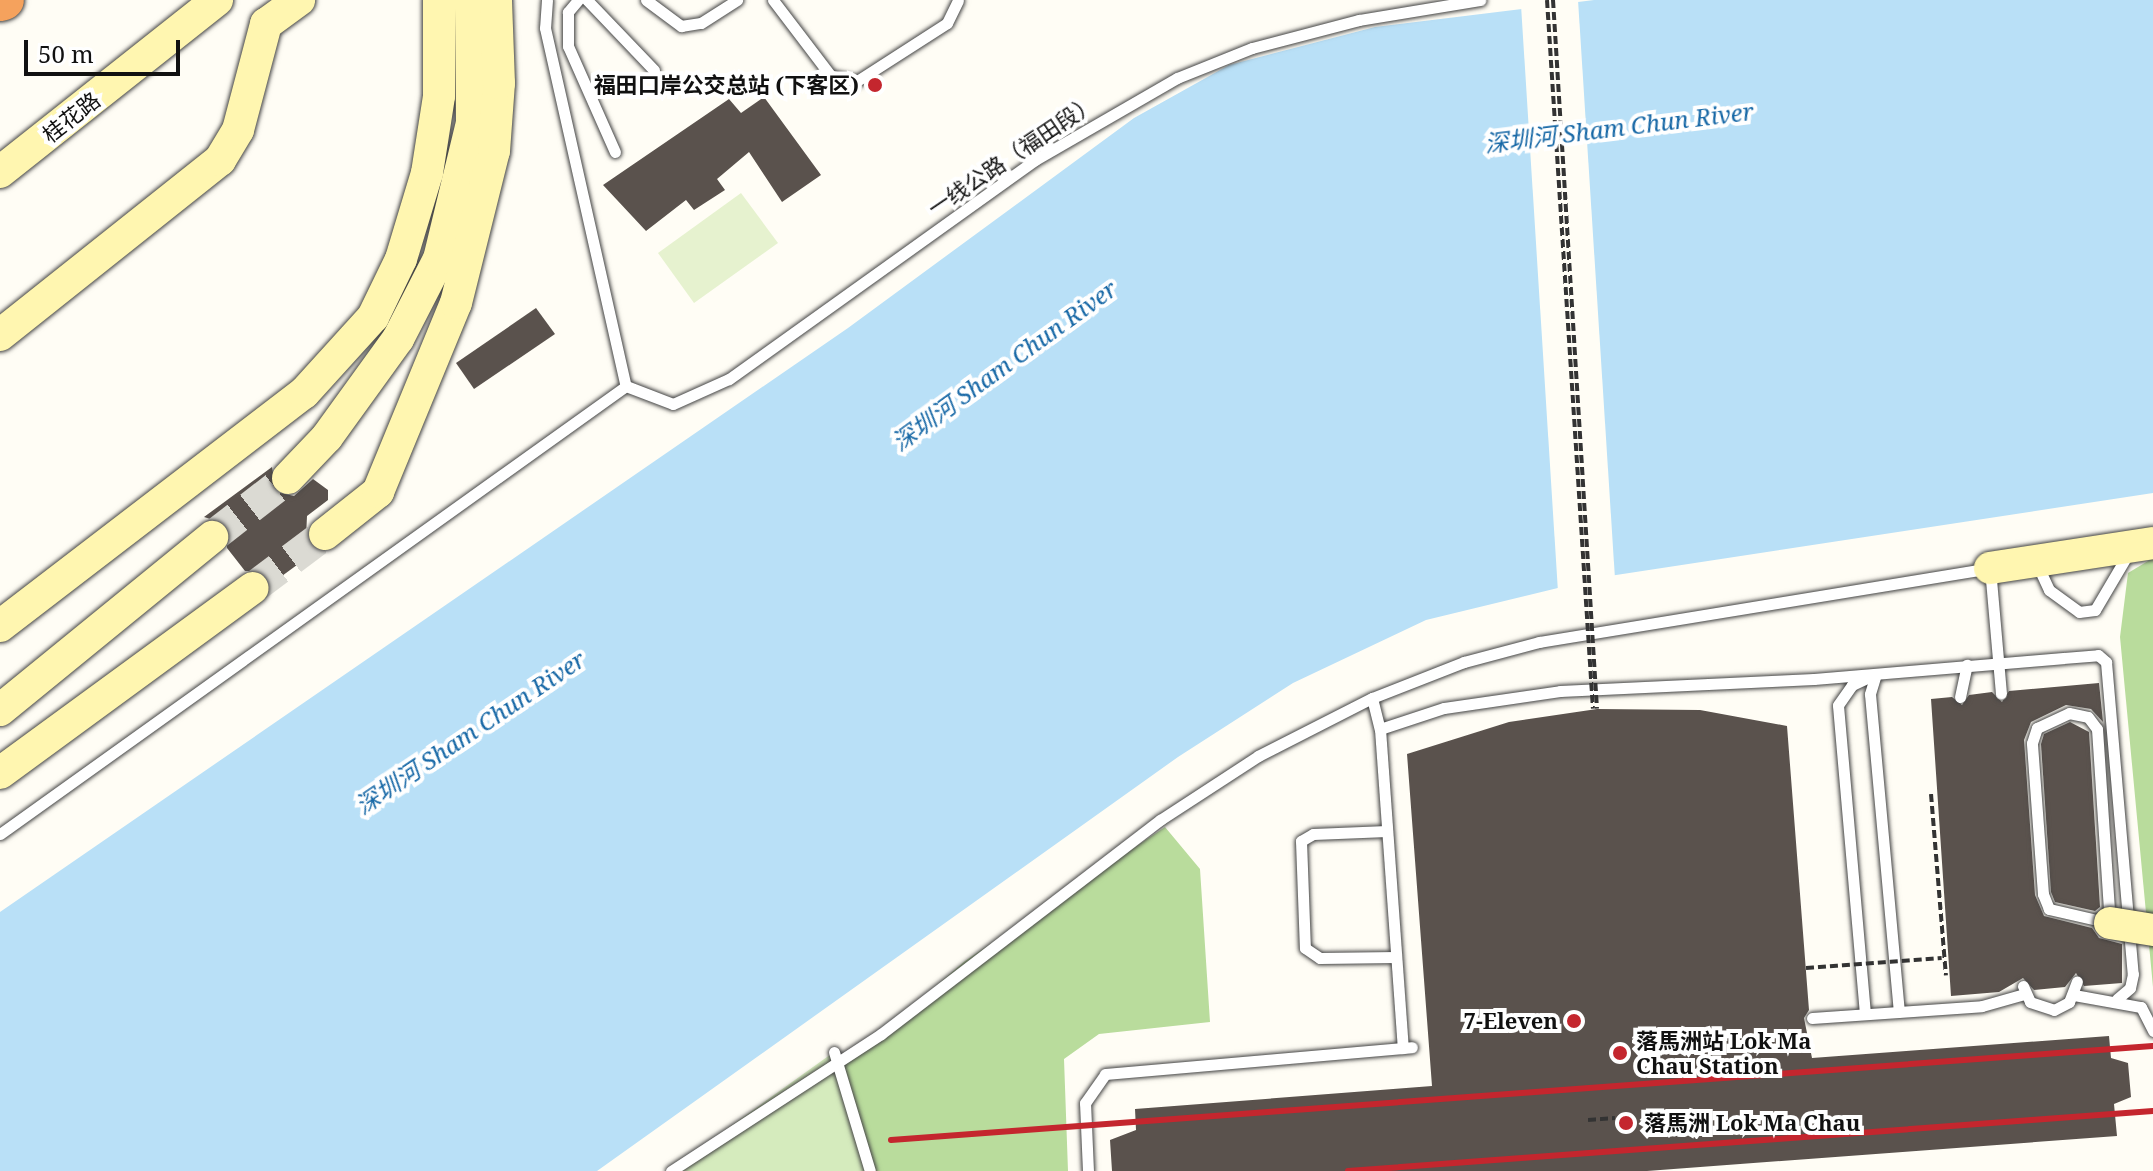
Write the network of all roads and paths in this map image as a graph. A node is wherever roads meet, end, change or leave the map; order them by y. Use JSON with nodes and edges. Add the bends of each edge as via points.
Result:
{"nodes":[{"id":1,"x":217,"y":0,"type":"edge"},
{"id":2,"x":299,"y":0,"type":"edge"},
{"id":3,"x":439,"y":0,"type":"edge"},
{"id":4,"x":471,"y":0,"type":"edge"},
{"id":5,"x":496,"y":0,"type":"edge"},
{"id":6,"x":547,"y":0,"type":"edge"},
{"id":7,"x":578,"y":0,"type":"edge"},
{"id":8,"x":587,"y":0,"type":"edge"},
{"id":9,"x":646,"y":0,"type":"edge"},
{"id":10,"x":737,"y":0,"type":"edge"},
{"id":11,"x":773,"y":0,"type":"edge"},
{"id":12,"x":958,"y":0,"type":"edge"},
{"id":13,"x":1480,"y":0,"type":"edge"},
{"id":14,"x":1547,"y":0,"type":"edge"},
{"id":15,"x":1553,"y":0,"type":"edge"},
{"id":16,"x":257,"y":12,"type":"edge"},
{"id":17,"x":654,"y":70,"type":"dead end"},
{"id":18,"x":615,"y":152,"type":"dead end"},
{"id":19,"x":0,"y":172,"type":"edge"},
{"id":20,"x":0,"y":335,"type":"edge"},
{"id":21,"x":626,"y":386,"type":"junction"},
{"id":22,"x":288,"y":478,"type":"tunnel mouth"},
{"id":23,"x":325,"y":534,"type":"tunnel mouth"},
{"id":24,"x":212,"y":537,"type":"tunnel mouth"},
{"id":25,"x":2143,"y":545,"type":"edge"},
{"id":26,"x":2036,"y":562,"type":"junction"},
{"id":27,"x":1990,"y":568,"type":"junction"},
{"id":28,"x":253,"y":588,"type":"tunnel mouth"},
{"id":29,"x":0,"y":626,"type":"edge"},
{"id":30,"x":1999,"y":662,"type":"junction"},
{"id":31,"x":1967,"y":665,"type":"junction"},
{"id":32,"x":1876,"y":674,"type":"junction"},
{"id":33,"x":2001,"y":694,"type":"dead end"},
{"id":34,"x":1960,"y":697,"type":"dead end"},
{"id":35,"x":1372,"y":698,"type":"junction"},
{"id":36,"x":0,"y":710,"type":"edge"},
{"id":37,"x":1380,"y":729,"type":"junction"},
{"id":38,"x":0,"y":773,"type":"edge"},
{"id":39,"x":1931,"y":794,"type":"dead end"},
{"id":40,"x":1387,"y":831,"type":"junction"},
{"id":41,"x":0,"y":834,"type":"edge"},
{"id":42,"x":2110,"y":923,"type":"junction"},
{"id":43,"x":2153,"y":930,"type":"edge"},
{"id":44,"x":1396,"y":957,"type":"junction"},
{"id":45,"x":1942,"y":958,"type":"junction"},
{"id":46,"x":1806,"y":968,"type":"dead end"},
{"id":47,"x":1946,"y":975,"type":"dead end"},
{"id":48,"x":2077,"y":981,"type":"dead end"},
{"id":49,"x":1989,"y":991,"type":"dead end"},
{"id":50,"x":2074,"y":995,"type":"junction"},
{"id":51,"x":2117,"y":999,"type":"junction"},
{"id":52,"x":1995,"y":1003,"type":"junction"},
{"id":53,"x":1899,"y":1012,"type":"junction"},
{"id":54,"x":1865,"y":1014,"type":"junction"},
{"id":55,"x":1812,"y":1018,"type":"dead end"},
{"id":56,"x":2153,"y":1031,"type":"edge"},
{"id":57,"x":836,"y":1057,"type":"junction"},
{"id":58,"x":1679,"y":1113,"type":"dead end"},
{"id":59,"x":1650,"y":1116,"type":"dead end"},
{"id":60,"x":1615,"y":1118,"type":"dead end"},
{"id":61,"x":1588,"y":1120,"type":"dead end"},
{"id":62,"x":671,"y":1171,"type":"edge"},
{"id":63,"x":870,"y":1171,"type":"edge"},
{"id":64,"x":1088,"y":1171,"type":"edge"}],
"edges":[{"from":1,"to":19,"type":"main road","name":"桂花路"},
{"from":2,"to":16,"type":"main road"},
{"from":3,"to":29,"type":"main road","via":[[439,96],[427,173],[401,259],[373,317],[304,393]]},
{"from":4,"to":22,"type":"main road","via":[[472,123],[439,259],[398,339],[327,437]]},
{"from":5,"to":23,"type":"main road","via":[[494,151],[456,303],[378,492]]},
{"from":6,"to":21,"type":"lane","via":[[545,28]]},
{"from":7,"to":18,"type":"lane","via":[[568,12],[568,46]]},
{"from":8,"to":17,"type":"lane"},
{"from":9,"to":10,"type":"lane","via":[[661,17],[681,26],[701,23]]},
{"from":11,"to":12,"type":"lane","via":[[831,76],[857,81],[947,23]]},
{"from":13,"to":21,"type":"lane","name":"一线公路（福田段）","via":[[1359,20],[1252,48],[1177,78],[1035,160],[694,399],[673,404]]},
{"from":14,"to":15,"type":"path","bridge":true,"via":[[1595,709]]},
{"from":16,"to":20,"type":"main road","via":[[238,130],[220,160]]},
{"from":21,"to":41,"type":"lane"},
{"from":24,"to":36,"type":"main road"},
{"from":25,"to":26,"type":"main road"},
{"from":25,"to":26,"type":"lane","via":[[2095,610],[2065,608]]},
{"from":26,"to":27,"type":"main road"},
{"from":27,"to":30,"type":"lane"},
{"from":27,"to":35,"type":"lane","via":[[1539,642]]},
{"from":28,"to":38,"type":"main road"},
{"from":30,"to":31,"type":"lane"},
{"from":30,"to":33,"type":"lane"},
{"from":30,"to":51,"type":"lane","via":[[2082,653],[2106,662],[2133,974],[2130,988]]},
{"from":31,"to":32,"type":"lane"},
{"from":31,"to":34,"type":"lane"},
{"from":32,"to":37,"type":"lane","via":[[1560,691],[1444,708]]},
{"from":32,"to":53,"type":"lane","via":[[1870,694]]},
{"from":32,"to":54,"type":"lane","via":[[1852,685],[1838,705]]},
{"from":35,"to":37,"type":"lane"},
{"from":35,"to":57,"type":"lane","via":[[1258,756],[1160,820]]},
{"from":37,"to":40,"type":"lane"},
{"from":39,"to":45,"type":"path"},
{"from":40,"to":44,"type":"lane"},
{"from":40,"to":44,"type":"lane","via":[[1313,834],[1301,841],[1305,948],[1320,958]]},
{"from":42,"to":42,"type":"lane","via":[[2049,909],[2043,894],[2032,743],[2037,728],[2054,716],[2088,717],[2097,729]]},
{"from":42,"to":43,"type":"main road","bridge":true},
{"from":44,"to":64,"type":"lane","via":[[1408,1047],[1105,1074],[1085,1103]]},
{"from":45,"to":46,"type":"path","bridge":true},
{"from":45,"to":47,"type":"path"},
{"from":48,"to":50,"type":"lane"},
{"from":49,"to":52,"type":"lane"},
{"from":50,"to":51,"type":"lane"},
{"from":50,"to":52,"type":"lane","via":[[2062,1007],[2045,1010],[2024,990]]},
{"from":51,"to":56,"type":"lane","via":[[2141,1007]]},
{"from":52,"to":53,"type":"lane"},
{"from":53,"to":54,"type":"lane"},
{"from":54,"to":55,"type":"lane"},
{"from":57,"to":62,"type":"lane"},
{"from":57,"to":63,"type":"lane"},
{"from":58,"to":59,"type":"path"},
{"from":60,"to":61,"type":"path"}]}
